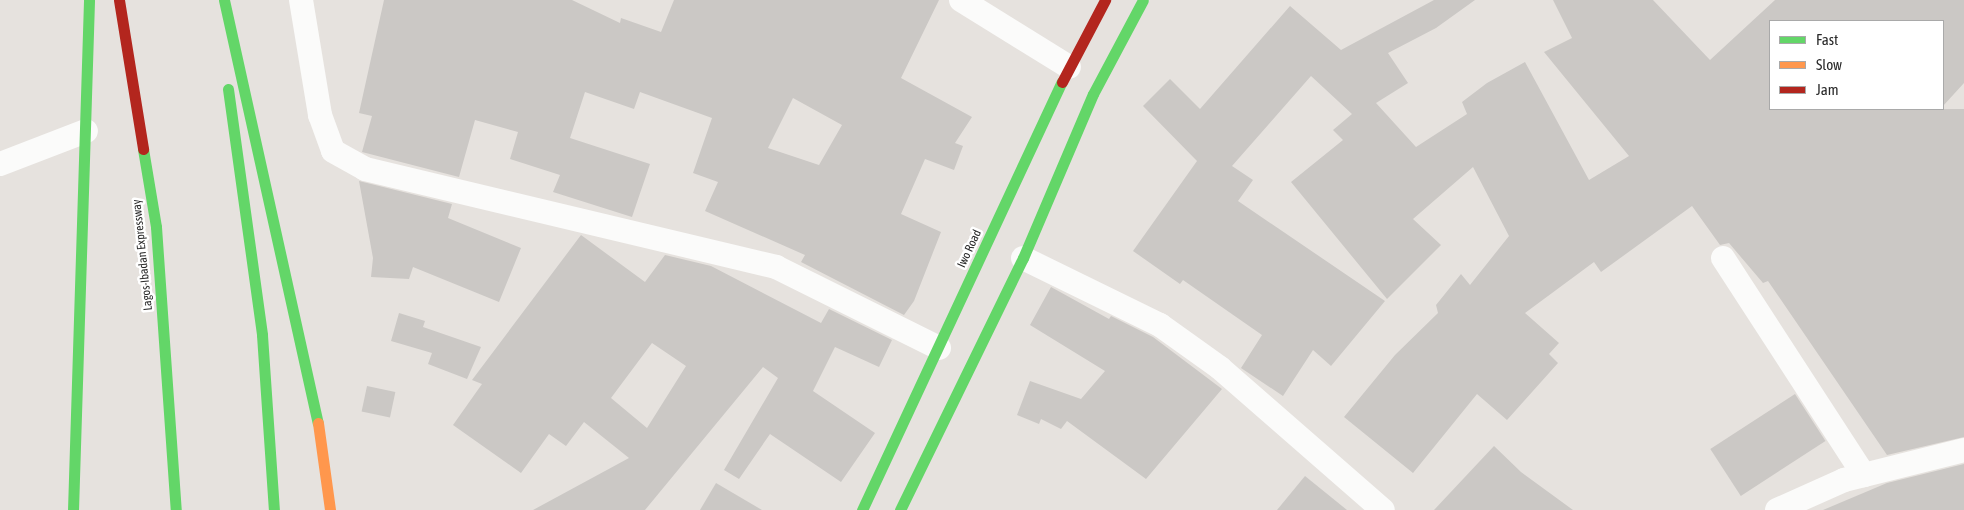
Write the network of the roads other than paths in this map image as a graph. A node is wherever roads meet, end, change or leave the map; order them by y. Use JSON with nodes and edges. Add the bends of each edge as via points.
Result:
{"nodes":[{"id":1,"x":88,"y":0,"type":"edge"},
{"id":2,"x":119,"y":0,"type":"edge"},
{"id":3,"x":216,"y":0,"type":"edge"},
{"id":4,"x":224,"y":0,"type":"edge"},
{"id":5,"x":301,"y":0,"type":"edge"},
{"id":6,"x":960,"y":0,"type":"edge"},
{"id":7,"x":1105,"y":0,"type":"edge"},
{"id":8,"x":1143,"y":0,"type":"edge"},
{"id":9,"x":1069,"y":67,"type":"junction"},
{"id":10,"x":86,"y":130,"type":"junction"},
{"id":11,"x":0,"y":164,"type":"edge"},
{"id":12,"x":1023,"y":258,"type":"junction"},
{"id":13,"x":1723,"y":258,"type":"dead end"},
{"id":14,"x":939,"y":348,"type":"junction"},
{"id":15,"x":1964,"y":450,"type":"edge"},
{"id":16,"x":1864,"y":475,"type":"junction"},
{"id":17,"x":1788,"y":507,"type":"edge"},
{"id":18,"x":73,"y":510,"type":"edge"},
{"id":19,"x":176,"y":510,"type":"edge"},
{"id":20,"x":274,"y":510,"type":"edge"},
{"id":21,"x":330,"y":510,"type":"edge"},
{"id":22,"x":862,"y":510,"type":"edge"},
{"id":23,"x":900,"y":510,"type":"edge"},
{"id":24,"x":1383,"y":510,"type":"edge"}],
"edges":[{"from":1,"to":10,"type":"main road"},
{"from":2,"to":19,"type":"main road","name":"Lagos-Ibadan Expressway","via":[[156,228],[176,456]]},
{"from":3,"to":20,"type":"main road","via":[[262,334]]},
{"from":4,"to":21,"type":"main road","via":[[316,406]]},
{"from":5,"to":14,"type":"street","via":[[320,115],[333,151],[365,169],[776,267]]},
{"from":6,"to":9,"type":"street"},
{"from":7,"to":9,"type":"main road","name":"Iwo Road"},
{"from":8,"to":12,"type":"main road","via":[[1089,102]]},
{"from":9,"to":14,"type":"main road","name":"Iwo Road"},
{"from":10,"to":11,"type":"street"},
{"from":10,"to":18,"type":"main road"},
{"from":12,"to":23,"type":"main road"},
{"from":12,"to":24,"type":"street","via":[[1160,325],[1220,368]]},
{"from":13,"to":16,"type":"street"},
{"from":14,"to":22,"type":"main road","name":"Iwo Road"},
{"from":15,"to":16,"type":"street"},
{"from":16,"to":17,"type":"street"}]}
